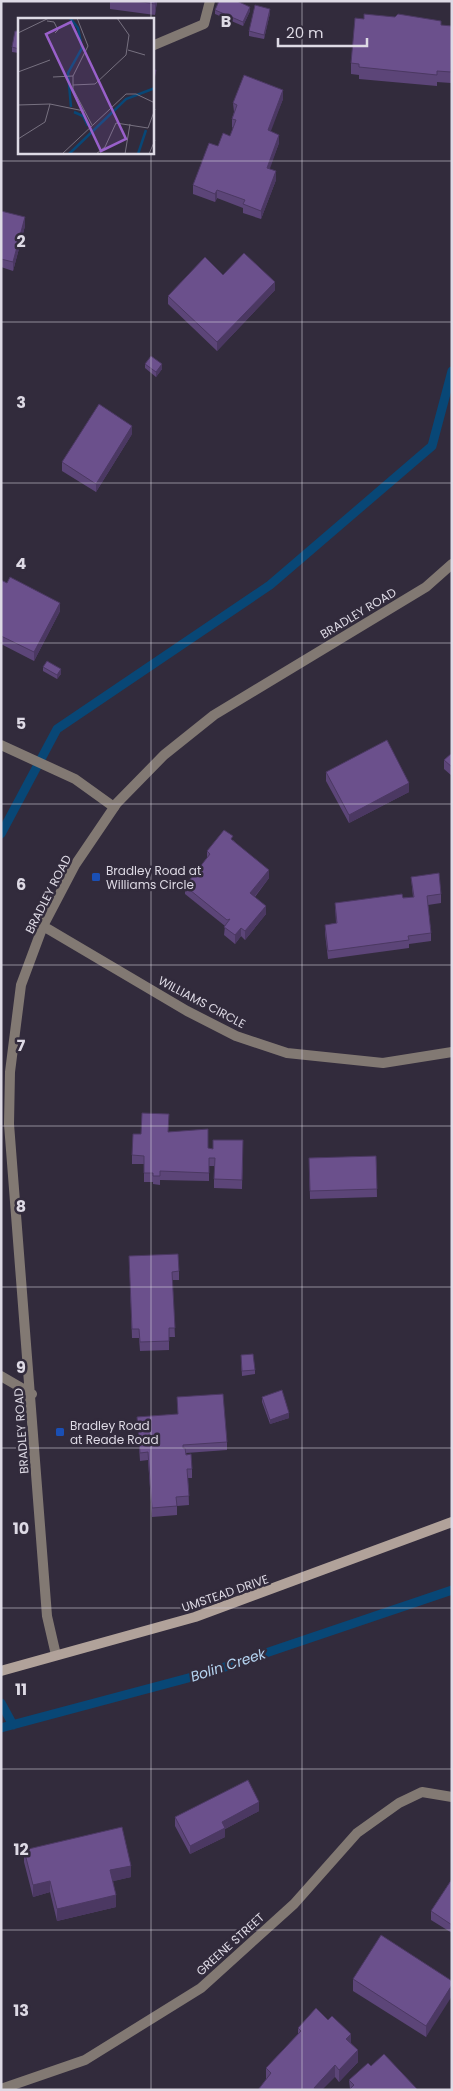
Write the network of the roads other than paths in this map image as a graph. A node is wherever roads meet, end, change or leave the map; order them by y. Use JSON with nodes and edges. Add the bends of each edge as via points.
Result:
{"nodes":[{"id":1,"x":210,"y":1,"type":"edge"},
{"id":2,"x":154,"y":45,"type":"edge"},
{"id":3,"x":452,"y":564,"type":"edge"},
{"id":4,"x":1,"y":745,"type":"edge"},
{"id":5,"x":114,"y":807,"type":"junction"},
{"id":6,"x":43,"y":926,"type":"junction"},
{"id":7,"x":452,"y":1052,"type":"edge"},
{"id":8,"x":1,"y":1376,"type":"edge"},
{"id":9,"x":32,"y":1394,"type":"junction"},
{"id":10,"x":452,"y":1522,"type":"edge"},
{"id":11,"x":56,"y":1655,"type":"junction"},
{"id":12,"x":1,"y":1671,"type":"edge"},
{"id":13,"x":452,"y":1797,"type":"edge"},
{"id":14,"x":1,"y":2089,"type":"edge"}],
"edges":[{"from":1,"to":2,"type":"street","via":[[204,24]]},
{"from":3,"to":5,"type":"street","name":"BRADLEY ROAD","via":[[426,586],[214,715],[164,755]]},
{"from":4,"to":5,"type":"street","via":[[75,779]]},
{"from":5,"to":6,"type":"street","name":"BRADLEY ROAD","via":[[75,865]]},
{"from":6,"to":7,"type":"street","name":"WILLIAMS CIRCLE","via":[[187,1011],[236,1036],[287,1053],[383,1063]]},
{"from":6,"to":9,"type":"street","name":"BRADLEY ROAD","via":[[21,985],[10,1072],[9,1124]]},
{"from":8,"to":9,"type":"street"},
{"from":9,"to":11,"type":"street","name":"BRADLEY ROAD","via":[[47,1616]]},
{"from":10,"to":11,"type":"street","name":"UMSTEAD DRIVE","via":[[195,1617]]},
{"from":11,"to":12,"type":"street","name":"UMSTEAD DRIVE"},
{"from":13,"to":14,"type":"street","name":"GREENE STREET","via":[[422,1792],[357,1833],[294,1904],[201,1988],[85,2060]]}]}
